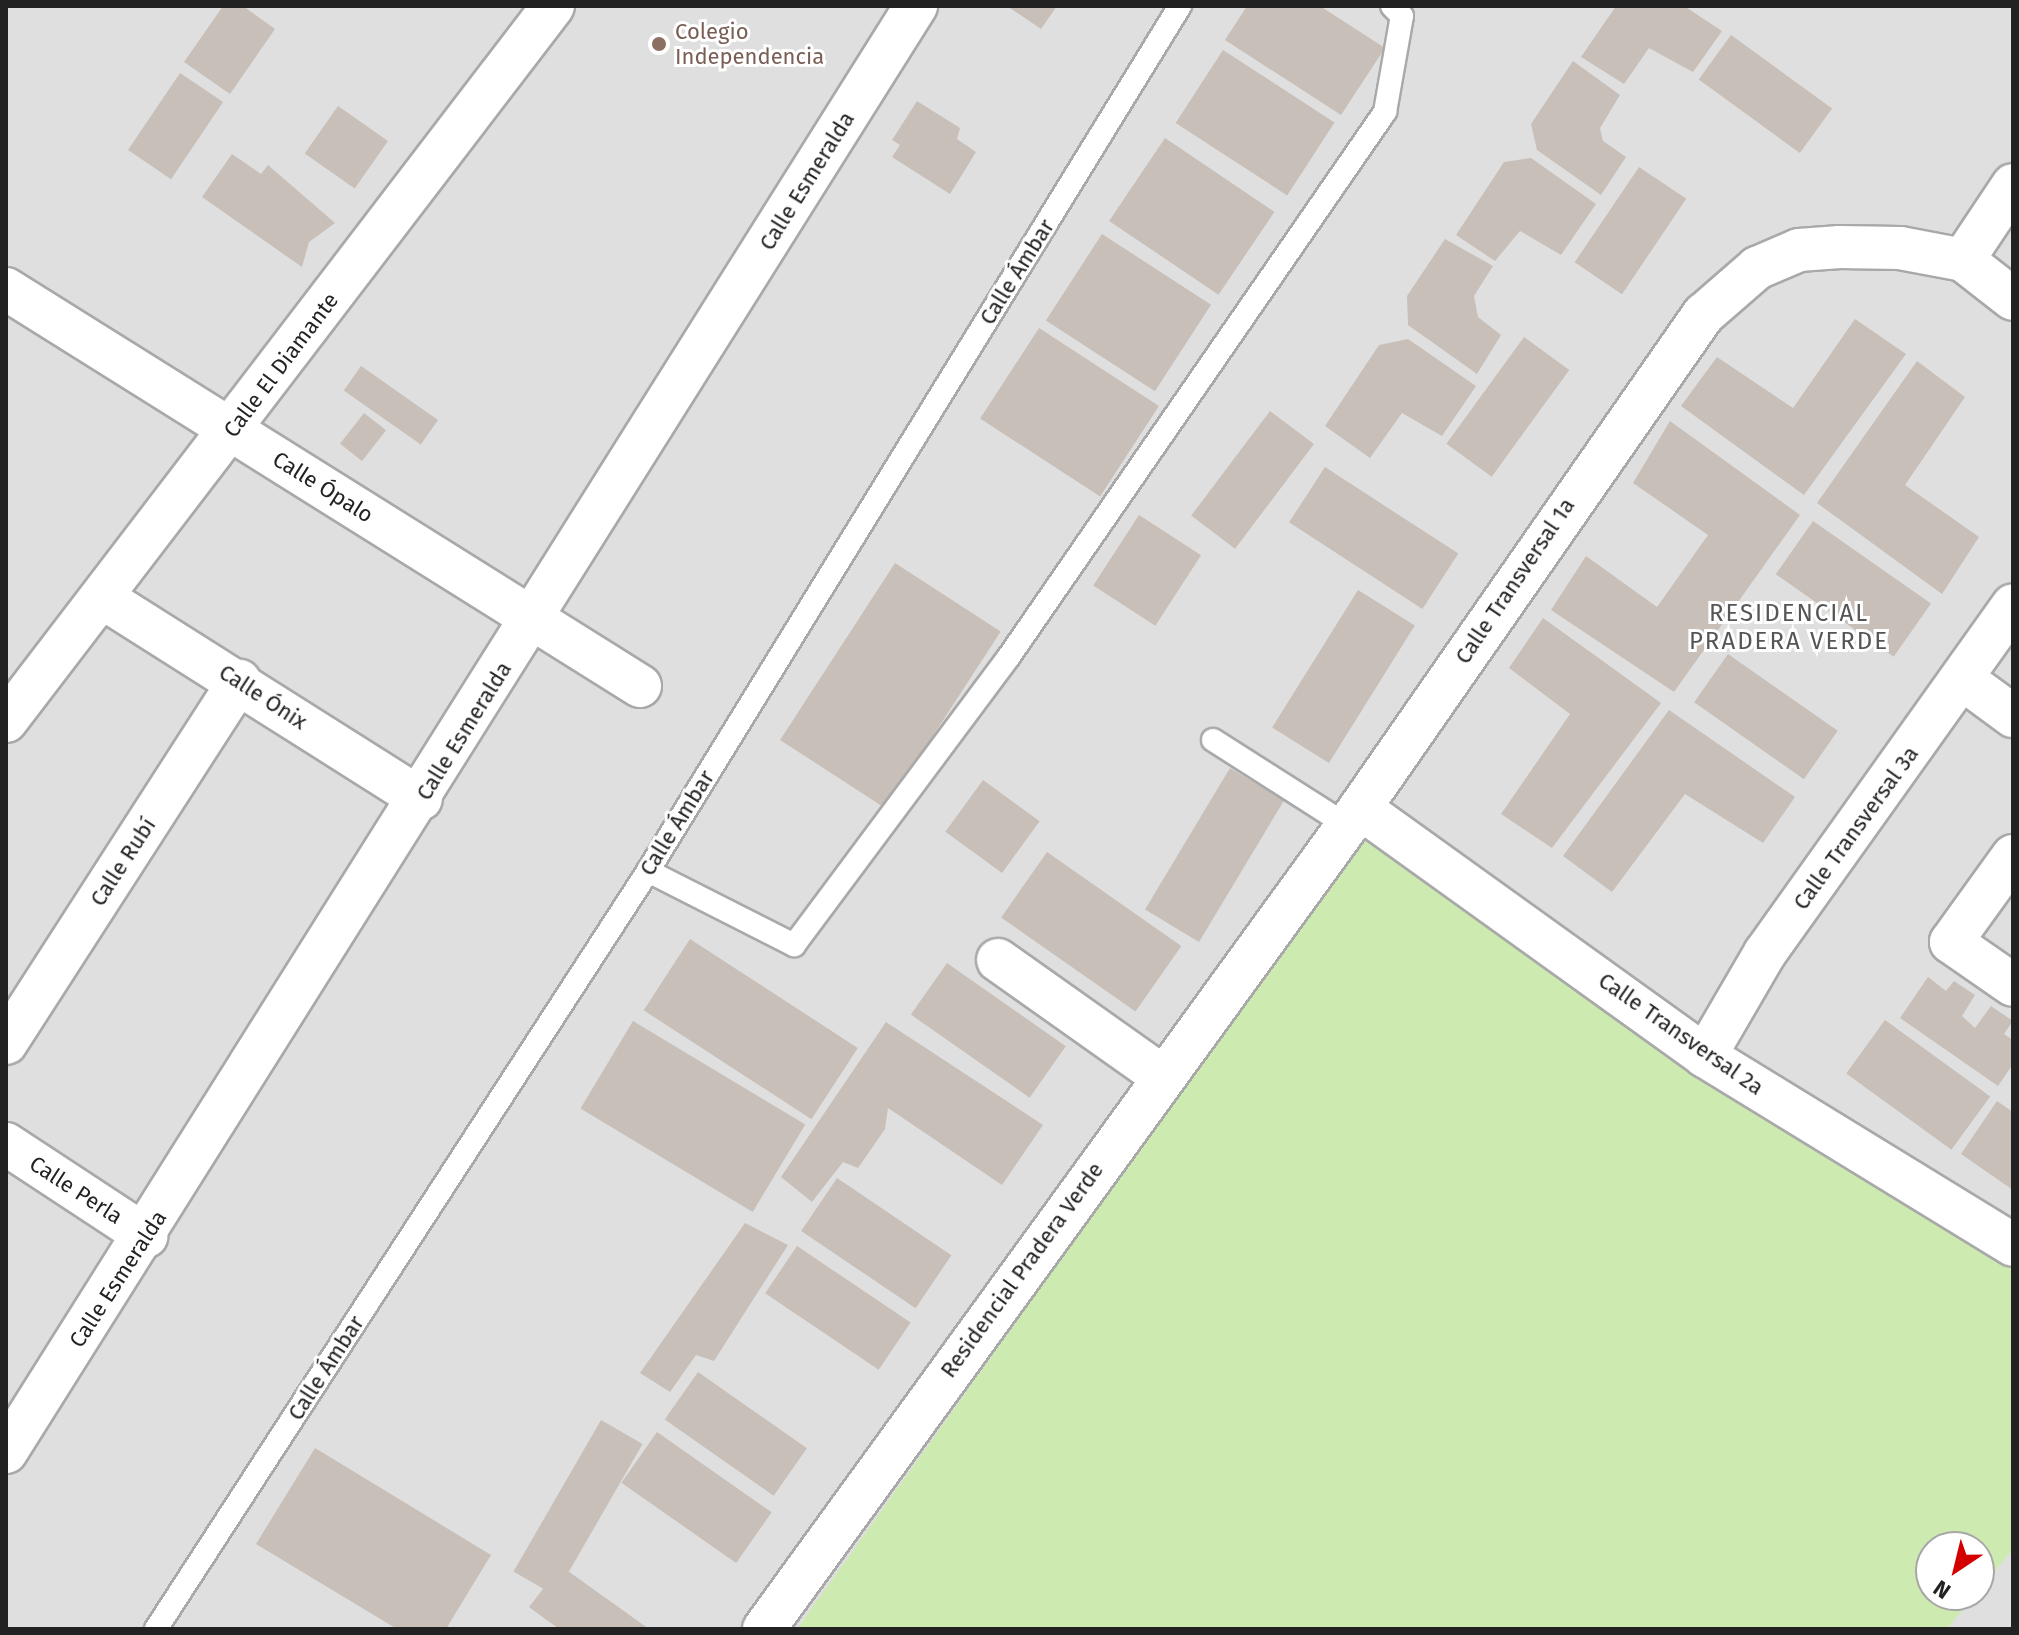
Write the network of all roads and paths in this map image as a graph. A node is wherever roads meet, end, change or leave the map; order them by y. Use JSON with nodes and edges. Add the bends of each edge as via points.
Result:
{"nodes":[{"id":1,"x":553,"y":6,"type":"edge"},
{"id":2,"x":916,"y":6,"type":"edge"},
{"id":3,"x":1180,"y":6,"type":"edge"},
{"id":4,"x":1392,"y":6,"type":"edge"},
{"id":5,"x":2013,"y":185,"type":"edge"},
{"id":6,"x":1963,"y":260,"type":"junction"},
{"id":7,"x":6,"y":289,"type":"edge"},
{"id":8,"x":2010,"y":289,"type":"edge"},
{"id":9,"x":233,"y":430,"type":"junction"},
{"id":10,"x":103,"y":598,"type":"junction"},
{"id":11,"x":2013,"y":605,"type":"edge"},
{"id":12,"x":534,"y":620,"type":"junction"},
{"id":13,"x":1964,"y":680,"type":"junction"},
{"id":14,"x":239,"y":681,"type":"junction"},
{"id":15,"x":640,"y":686,"type":"dead end"},
{"id":16,"x":2013,"y":716,"type":"edge"},
{"id":17,"x":6,"y":721,"type":"edge"},
{"id":18,"x":1213,"y":740,"type":"dead end"},
{"id":19,"x":421,"y":799,"type":"junction"},
{"id":20,"x":1354,"y":817,"type":"junction"},
{"id":21,"x":2013,"y":856,"type":"edge"},
{"id":22,"x":648,"y":871,"type":"junction"},
{"id":23,"x":998,"y":960,"type":"dead end"},
{"id":24,"x":2013,"y":985,"type":"edge"},
{"id":25,"x":6,"y":1043,"type":"edge"},
{"id":26,"x":1705,"y":1056,"type":"junction"},
{"id":27,"x":1163,"y":1077,"type":"junction"},
{"id":28,"x":6,"y":1144,"type":"edge"},
{"id":29,"x":146,"y":1236,"type":"junction"},
{"id":30,"x":2013,"y":1245,"type":"edge"},
{"id":31,"x":6,"y":1452,"type":"edge"},
{"id":32,"x":156,"y":1629,"type":"edge"},
{"id":33,"x":764,"y":1629,"type":"edge"}],
"edges":[{"from":1,"to":9,"type":"street","name":"Calle El Diamante"},
{"from":2,"to":12,"type":"street","name":"Calle Esmeralda"},
{"from":3,"to":22,"type":"lane","name":"Calle Ámbar"},
{"from":4,"to":22,"type":"lane","via":[[1402,16],[1385,112],[1008,658],[794,945]]},
{"from":5,"to":6,"type":"street"},
{"from":6,"to":8,"type":"street"},
{"from":6,"to":20,"type":"street","name":"Calle Transversal 1a","via":[[1900,248],[1799,250],[1757,268],[1703,315]]},
{"from":7,"to":9,"type":"street","name":"Calle Ópalo"},
{"from":9,"to":10,"type":"street","name":"Calle El Diamante"},
{"from":9,"to":12,"type":"street","name":"Calle Ópalo"},
{"from":10,"to":14,"type":"street","name":"Calle Ónix"},
{"from":10,"to":17,"type":"street","name":"Calle El Diamante"},
{"from":11,"to":13,"type":"street","name":"Calle Transversal 3a"},
{"from":12,"to":15,"type":"street","name":"Calle Ópalo"},
{"from":12,"to":19,"type":"street","name":"Calle Esmeralda"},
{"from":13,"to":16,"type":"street"},
{"from":13,"to":26,"type":"street","name":"Calle Transversal 3a","via":[[1765,953]]},
{"from":14,"to":19,"type":"street","name":"Calle Ónix"},
{"from":14,"to":25,"type":"street","name":"Calle Rubí"},
{"from":18,"to":20,"type":"lane"},
{"from":19,"to":29,"type":"street","name":"Calle Esmeralda"},
{"from":20,"to":26,"type":"street","name":"Calle Transversal 2a"},
{"from":20,"to":27,"type":"street","name":"Calle Transversal 1a"},
{"from":21,"to":24,"type":"street","via":[[1951,942]]},
{"from":22,"to":32,"type":"lane","name":"Calle Ámbar"},
{"from":23,"to":27,"type":"street"},
{"from":26,"to":30,"type":"street","name":"Calle Transversal 2a"},
{"from":27,"to":33,"type":"street","name":"Residencial Pradera Verde"},
{"from":28,"to":29,"type":"street","name":"Calle Perla"},
{"from":29,"to":31,"type":"street","name":"Calle Esmeralda"}]}
